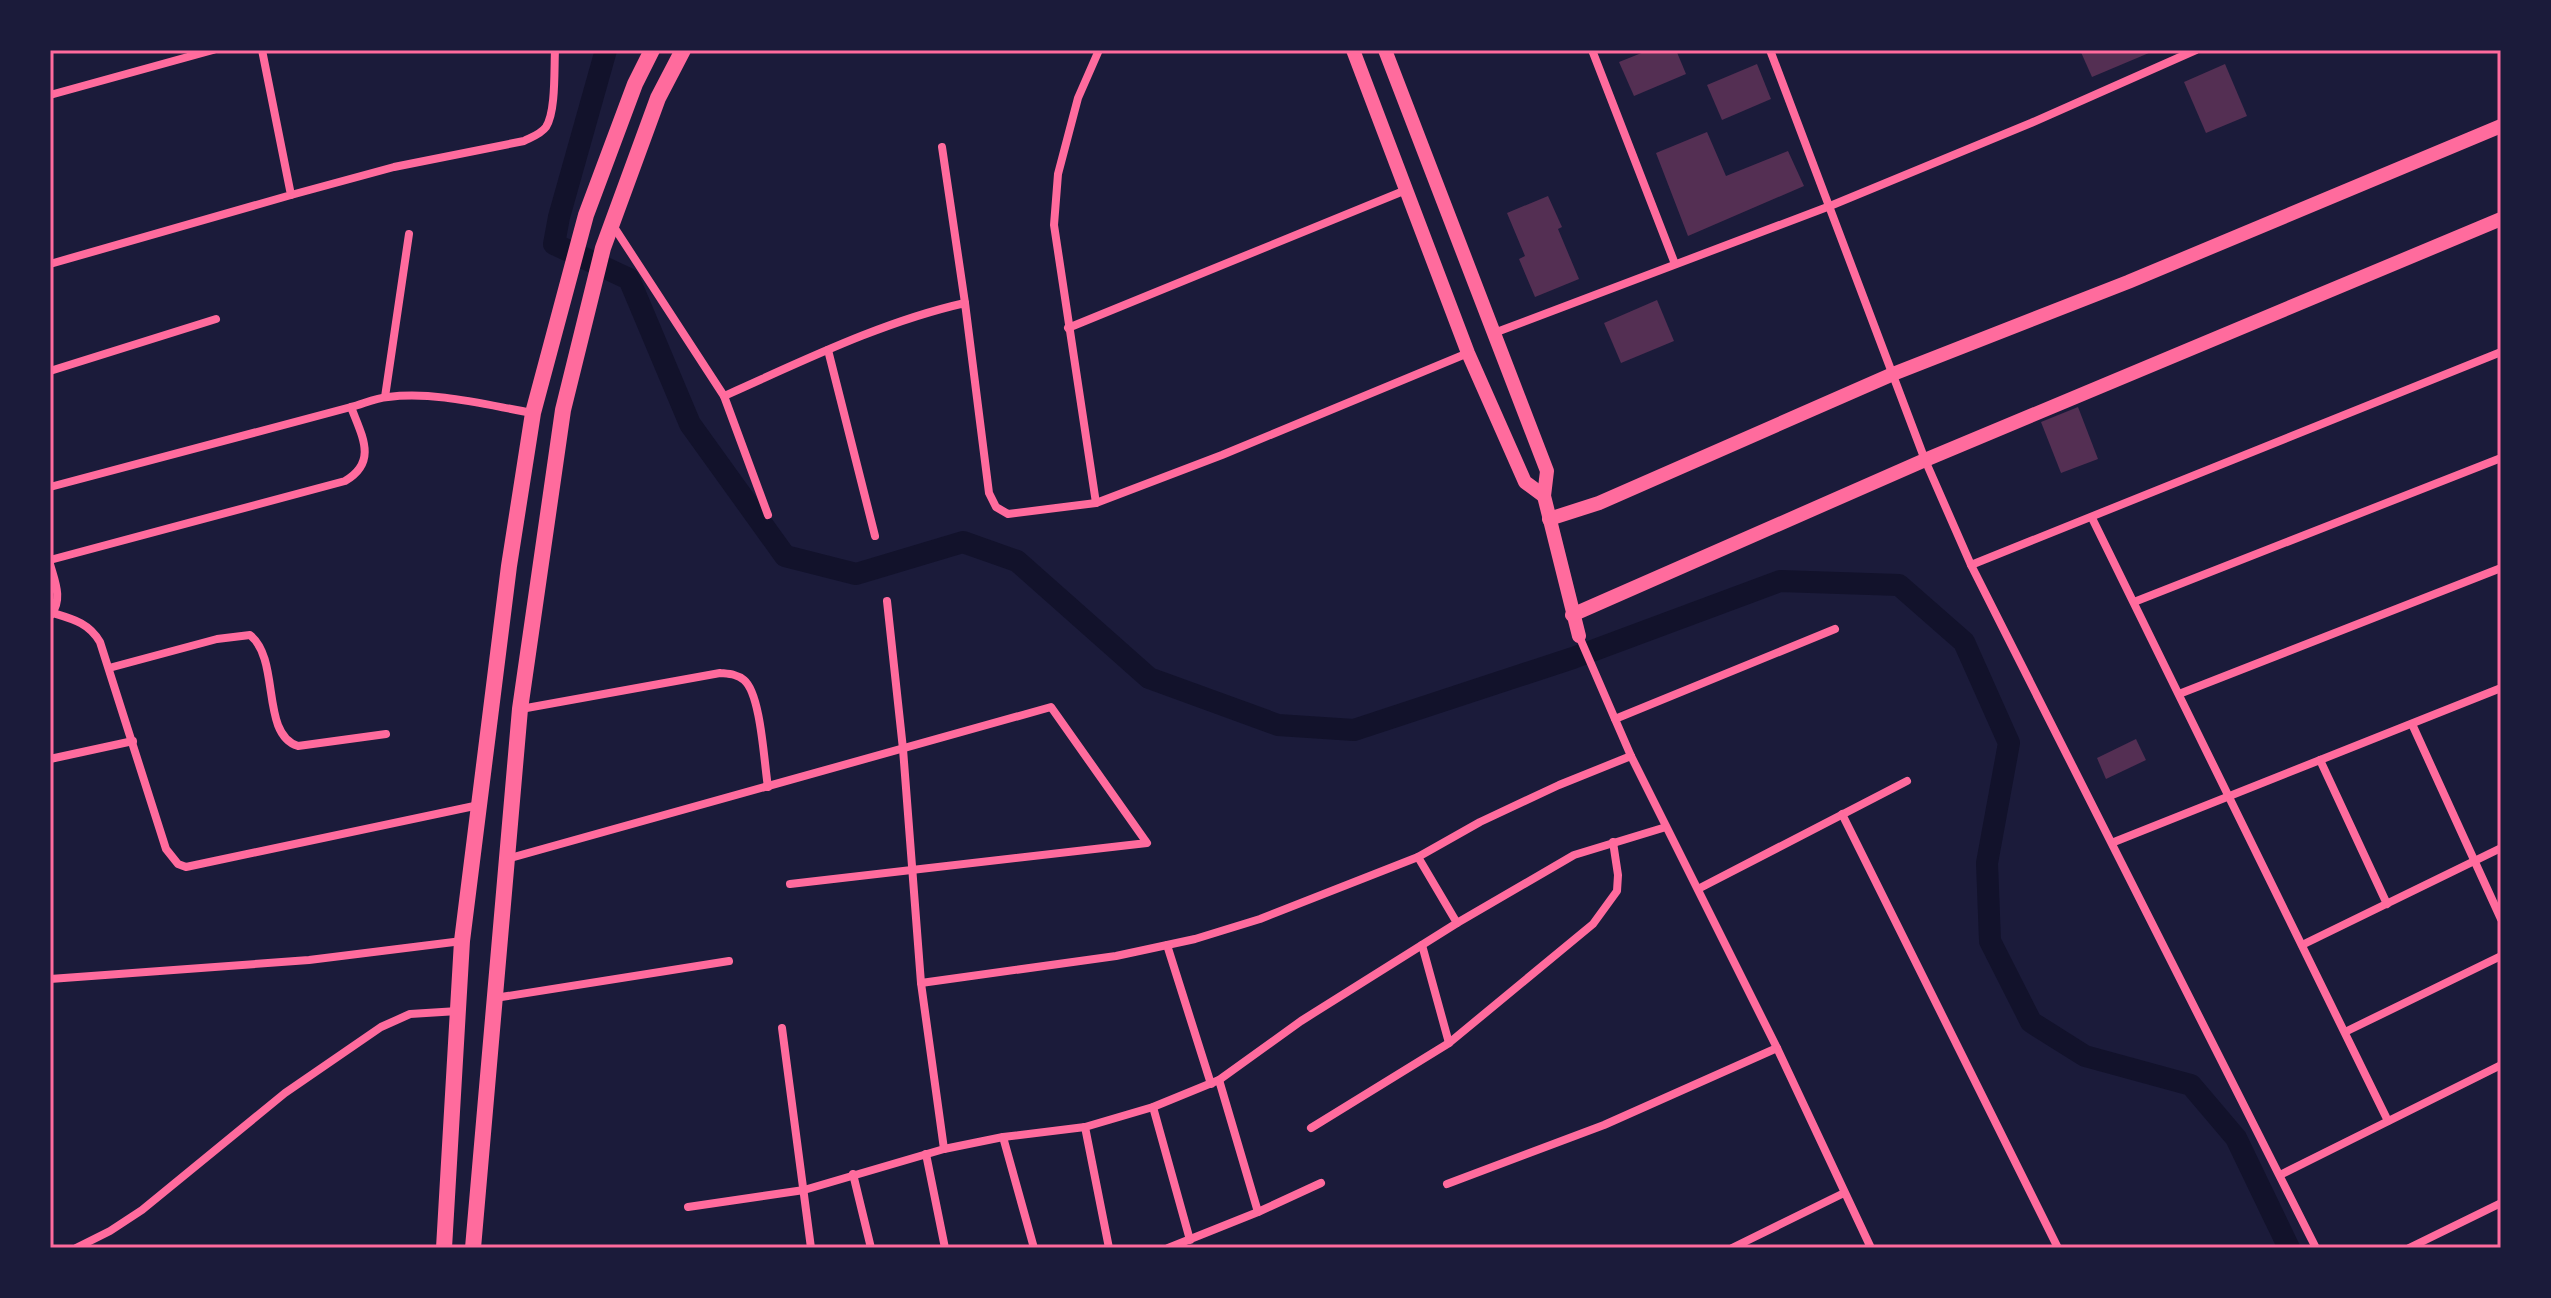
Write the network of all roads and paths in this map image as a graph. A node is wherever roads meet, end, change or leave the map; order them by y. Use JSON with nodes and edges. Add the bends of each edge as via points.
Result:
{"nodes":[{"id":1,"x":213,"y":50,"type":"edge"},
{"id":2,"x":262,"y":50,"type":"edge"},
{"id":3,"x":555,"y":50,"type":"edge"},
{"id":4,"x":652,"y":50,"type":"edge"},
{"id":5,"x":683,"y":50,"type":"edge"},
{"id":6,"x":1099,"y":50,"type":"edge"},
{"id":7,"x":1353,"y":50,"type":"edge"},
{"id":8,"x":1385,"y":50,"type":"edge"},
{"id":9,"x":1592,"y":50,"type":"edge"},
{"id":10,"x":1770,"y":50,"type":"edge"},
{"id":11,"x":2196,"y":50,"type":"edge"},
{"id":12,"x":50,"y":95,"type":"edge"},
{"id":13,"x":2501,"y":126,"type":"edge"},
{"id":14,"x":942,"y":147,"type":"dead end"},
{"id":15,"x":1406,"y":190,"type":"junction"},
{"id":16,"x":291,"y":195,"type":"junction"},
{"id":17,"x":1830,"y":206,"type":"junction"},
{"id":18,"x":2501,"y":219,"type":"edge"},
{"id":19,"x":612,"y":224,"type":"junction"},
{"id":20,"x":409,"y":234,"type":"dead end"},
{"id":21,"x":50,"y":264,"type":"edge"},
{"id":22,"x":1675,"y":264,"type":"junction"},
{"id":23,"x":965,"y":303,"type":"junction"},
{"id":24,"x":216,"y":319,"type":"dead end"},
{"id":25,"x":1068,"y":328,"type":"junction"},
{"id":26,"x":1494,"y":333,"type":"junction"},
{"id":27,"x":828,"y":350,"type":"junction"},
{"id":28,"x":2501,"y":352,"type":"edge"},
{"id":29,"x":1468,"y":353,"type":"junction"},
{"id":30,"x":50,"y":371,"type":"edge"},
{"id":31,"x":543,"y":373,"type":"junction"},
{"id":32,"x":1893,"y":374,"type":"junction"},
{"id":33,"x":572,"y":376,"type":"junction"},
{"id":34,"x":724,"y":396,"type":"junction"},
{"id":35,"x":385,"y":397,"type":"junction"},
{"id":36,"x":351,"y":407,"type":"junction"},
{"id":37,"x":533,"y":413,"type":"junction"},
{"id":38,"x":2501,"y":458,"type":"edge"},
{"id":39,"x":1925,"y":460,"type":"junction"},
{"id":40,"x":50,"y":487,"type":"edge"},
{"id":41,"x":1544,"y":496,"type":"junction"},
{"id":42,"x":1096,"y":503,"type":"junction"},
{"id":43,"x":768,"y":515,"type":"dead end"},
{"id":44,"x":2092,"y":518,"type":"junction"},
{"id":45,"x":1549,"y":519,"type":"junction"},
{"id":46,"x":875,"y":536,"type":"dead end"},
{"id":47,"x":50,"y":562,"type":"edge"},
{"id":48,"x":1971,"y":565,"type":"junction"},
{"id":49,"x":2501,"y":568,"type":"edge"},
{"id":50,"x":887,"y":601,"type":"dead end"},
{"id":51,"x":2134,"y":602,"type":"junction"},
{"id":52,"x":51,"y":614,"type":"edge"},
{"id":53,"x":1572,"y":615,"type":"junction"},
{"id":54,"x":1835,"y":629,"type":"dead end"},
{"id":55,"x":1579,"y":636,"type":"joint"},
{"id":56,"x":109,"y":668,"type":"junction"},
{"id":57,"x":2501,"y":688,"type":"edge"},
{"id":58,"x":2179,"y":694,"type":"junction"},
{"id":59,"x":520,"y":709,"type":"junction"},
{"id":60,"x":1615,"y":719,"type":"junction"},
{"id":61,"x":2412,"y":724,"type":"junction"},
{"id":62,"x":386,"y":734,"type":"dead end"},
{"id":63,"x":133,"y":741,"type":"junction"},
{"id":64,"x":903,"y":749,"type":"junction"},
{"id":65,"x":1631,"y":756,"type":"junction"},
{"id":66,"x":50,"y":759,"type":"edge"},
{"id":67,"x":2320,"y":760,"type":"junction"},
{"id":68,"x":1907,"y":781,"type":"dead end"},
{"id":69,"x":768,"y":787,"type":"junction"},
{"id":70,"x":2230,"y":796,"type":"junction"},
{"id":71,"x":479,"y":805,"type":"junction"},
{"id":72,"x":1842,"y":814,"type":"junction"},
{"id":73,"x":1666,"y":827,"type":"junction"},
{"id":74,"x":1613,"y":842,"type":"junction"},
{"id":75,"x":2114,"y":842,"type":"junction"},
{"id":76,"x":2501,"y":848,"type":"edge"},
{"id":77,"x":1418,"y":857,"type":"junction"},
{"id":78,"x":506,"y":859,"type":"junction"},
{"id":79,"x":2474,"y":861,"type":"junction"},
{"id":80,"x":912,"y":870,"type":"junction"},
{"id":81,"x":790,"y":884,"type":"dead end"},
{"id":82,"x":1698,"y":889,"type":"junction"},
{"id":83,"x":2387,"y":904,"type":"junction"},
{"id":84,"x":2501,"y":919,"type":"edge"},
{"id":85,"x":1457,"y":923,"type":"junction"},
{"id":86,"x":462,"y":941,"type":"junction"},
{"id":87,"x":1167,"y":945,"type":"junction"},
{"id":88,"x":1422,"y":945,"type":"junction"},
{"id":89,"x":2302,"y":945,"type":"junction"},
{"id":90,"x":2501,"y":956,"type":"edge"},
{"id":91,"x":729,"y":961,"type":"dead end"},
{"id":92,"x":50,"y":979,"type":"edge"},
{"id":93,"x":921,"y":983,"type":"junction"},
{"id":94,"x":495,"y":998,"type":"junction"},
{"id":95,"x":458,"y":1011,"type":"junction"},
{"id":96,"x":782,"y":1028,"type":"dead end"},
{"id":97,"x":2345,"y":1032,"type":"junction"},
{"id":98,"x":1449,"y":1043,"type":"junction"},
{"id":99,"x":1777,"y":1048,"type":"junction"},
{"id":100,"x":2501,"y":1065,"type":"edge"},
{"id":101,"x":1215,"y":1082,"type":"junction"},
{"id":102,"x":1153,"y":1107,"type":"junction"},
{"id":103,"x":2388,"y":1121,"type":"junction"},
{"id":104,"x":1085,"y":1127,"type":"junction"},
{"id":105,"x":1311,"y":1128,"type":"dead end"},
{"id":106,"x":1003,"y":1137,"type":"junction"},
{"id":107,"x":944,"y":1149,"type":"junction"},
{"id":108,"x":926,"y":1154,"type":"junction"},
{"id":109,"x":853,"y":1174,"type":"junction"},
{"id":110,"x":2280,"y":1175,"type":"junction"},
{"id":111,"x":1321,"y":1183,"type":"dead end"},
{"id":112,"x":1447,"y":1184,"type":"dead end"},
{"id":113,"x":804,"y":1190,"type":"junction"},
{"id":114,"x":1844,"y":1193,"type":"junction"},
{"id":115,"x":2501,"y":1203,"type":"edge"},
{"id":116,"x":688,"y":1207,"type":"dead end"},
{"id":117,"x":1258,"y":1212,"type":"junction"},
{"id":118,"x":2427,"y":1239,"type":"junction"},
{"id":119,"x":1190,"y":1240,"type":"junction"},
{"id":120,"x":76,"y":1248,"type":"edge"},
{"id":121,"x":444,"y":1248,"type":"edge"},
{"id":122,"x":473,"y":1248,"type":"edge"},
{"id":123,"x":811,"y":1248,"type":"edge"},
{"id":124,"x":871,"y":1248,"type":"edge"},
{"id":125,"x":945,"y":1248,"type":"edge"},
{"id":126,"x":1034,"y":1248,"type":"edge"},
{"id":127,"x":1109,"y":1248,"type":"edge"},
{"id":128,"x":1168,"y":1248,"type":"edge"},
{"id":129,"x":1732,"y":1248,"type":"edge"},
{"id":130,"x":1871,"y":1248,"type":"edge"},
{"id":131,"x":2058,"y":1248,"type":"edge"},
{"id":132,"x":2316,"y":1248,"type":"edge"},
{"id":133,"x":2409,"y":1248,"type":"edge"},
{"id":134,"x":2432,"y":1248,"type":"edge"}],
"edges":[{"from":1,"to":12,"type":"street"},
{"from":2,"to":16,"type":"street"},
{"from":3,"to":16,"type":"street","via":[[547,126],[536,135]]},
{"from":4,"to":31,"type":"main road","via":[[586,215]]},
{"from":5,"to":19,"type":"main road","via":[[658,98]]},
{"from":6,"to":25,"type":"street","via":[[1078,98],[1058,174],[1054,225]]},
{"from":7,"to":15,"type":"street"},
{"from":8,"to":26,"type":"street"},
{"from":9,"to":22,"type":"street"},
{"from":10,"to":17,"type":"street"},
{"from":11,"to":17,"type":"street"},
{"from":13,"to":32,"type":"street"},
{"from":14,"to":23,"type":"street"},
{"from":15,"to":25,"type":"street"},
{"from":15,"to":29,"type":"street"},
{"from":16,"to":21,"type":"street"},
{"from":17,"to":22,"type":"street"},
{"from":17,"to":32,"type":"street"},
{"from":18,"to":39,"type":"street"},
{"from":19,"to":33,"type":"main road"},
{"from":19,"to":34,"type":"street"},
{"from":20,"to":35,"type":"street"},
{"from":22,"to":26,"type":"street"},
{"from":23,"to":27,"type":"street","via":[[876,329]]},
{"from":23,"to":42,"type":"street","via":[[989,493],[996,507],[1008,514]]},
{"from":24,"to":30,"type":"street"},
{"from":25,"to":42,"type":"street"},
{"from":26,"to":41,"type":"street","via":[[1547,471]]},
{"from":27,"to":34,"type":"street"},
{"from":27,"to":46,"type":"street"},
{"from":28,"to":44,"type":"street"},
{"from":29,"to":41,"type":"street","via":[[1525,482]]},
{"from":29,"to":42,"type":"street"},
{"from":31,"to":33,"type":"main road"},
{"from":31,"to":37,"type":"main road"},
{"from":32,"to":39,"type":"street"},
{"from":32,"to":45,"type":"street","via":[[1599,503]]},
{"from":33,"to":59,"type":"main road"},
{"from":34,"to":43,"type":"street"},
{"from":35,"to":36,"type":"street"},
{"from":35,"to":37,"type":"street","via":[[434,397]]},
{"from":36,"to":40,"type":"street"},
{"from":36,"to":47,"type":"street","via":[[365,451],[364,465],[345,481]]},
{"from":37,"to":71,"type":"main road"},
{"from":38,"to":51,"type":"street"},
{"from":39,"to":48,"type":"street"},
{"from":39,"to":53,"type":"street"},
{"from":41,"to":45,"type":"street"},
{"from":44,"to":48,"type":"street"},
{"from":44,"to":51,"type":"street"},
{"from":45,"to":53,"type":"street"},
{"from":47,"to":52,"type":"street","via":[[58,604]]},
{"from":48,"to":75,"type":"street"},
{"from":49,"to":58,"type":"street"},
{"from":50,"to":64,"type":"street"},
{"from":51,"to":58,"type":"street"},
{"from":52,"to":56,"type":"street","via":[[75,619],[94,631]]},
{"from":53,"to":55,"type":"street"},
{"from":54,"to":60,"type":"street"},
{"from":55,"to":60,"type":"street"},
{"from":56,"to":62,"type":"street","via":[[250,635],[265,657],[278,727],[290,743]]},
{"from":56,"to":63,"type":"street"},
{"from":57,"to":61,"type":"street"},
{"from":58,"to":70,"type":"street"},
{"from":59,"to":69,"type":"street","via":[[734,674],[754,694]]},
{"from":59,"to":78,"type":"main road"},
{"from":60,"to":65,"type":"street"},
{"from":61,"to":67,"type":"street"},
{"from":61,"to":79,"type":"street"},
{"from":63,"to":66,"type":"street"},
{"from":63,"to":71,"type":"street","via":[[166,849],[186,867]]},
{"from":64,"to":69,"type":"street"},
{"from":64,"to":80,"type":"street"},
{"from":64,"to":80,"type":"street","via":[[1051,707],[1147,843]]},
{"from":65,"to":73,"type":"street"},
{"from":65,"to":77,"type":"street","via":[[1480,822]]},
{"from":67,"to":70,"type":"street"},
{"from":67,"to":83,"type":"street"},
{"from":68,"to":72,"type":"street"},
{"from":69,"to":78,"type":"street"},
{"from":70,"to":75,"type":"street"},
{"from":70,"to":89,"type":"street"},
{"from":71,"to":86,"type":"main road"},
{"from":72,"to":82,"type":"street"},
{"from":72,"to":131,"type":"street"},
{"from":73,"to":74,"type":"street"},
{"from":73,"to":82,"type":"street"},
{"from":74,"to":85,"type":"street","via":[[1574,855]]},
{"from":74,"to":98,"type":"street","via":[[1617,891],[1593,924]]},
{"from":75,"to":110,"type":"street"},
{"from":76,"to":79,"type":"street"},
{"from":77,"to":85,"type":"street"},
{"from":77,"to":87,"type":"street","via":[[1260,919]]},
{"from":78,"to":94,"type":"main road"},
{"from":79,"to":83,"type":"street"},
{"from":79,"to":84,"type":"street"},
{"from":80,"to":81,"type":"street"},
{"from":80,"to":93,"type":"street"},
{"from":82,"to":99,"type":"street"},
{"from":83,"to":89,"type":"street"},
{"from":85,"to":88,"type":"street"},
{"from":86,"to":92,"type":"street","via":[[309,960]]},
{"from":86,"to":95,"type":"main road"},
{"from":87,"to":93,"type":"street"},
{"from":87,"to":101,"type":"street"},
{"from":88,"to":98,"type":"street"},
{"from":88,"to":101,"type":"street"},
{"from":89,"to":97,"type":"street"},
{"from":90,"to":97,"type":"street"},
{"from":91,"to":94,"type":"street"},
{"from":93,"to":107,"type":"street"},
{"from":94,"to":122,"type":"main road"},
{"from":95,"to":120,"type":"street","via":[[410,1014],[381,1027],[285,1093],[142,1210]]},
{"from":95,"to":121,"type":"main road"},
{"from":96,"to":113,"type":"street"},
{"from":97,"to":103,"type":"street"},
{"from":98,"to":105,"type":"street"},
{"from":99,"to":112,"type":"street","via":[[1604,1125]]},
{"from":99,"to":114,"type":"street"},
{"from":100,"to":103,"type":"street"},
{"from":101,"to":102,"type":"street"},
{"from":101,"to":117,"type":"street"},
{"from":102,"to":104,"type":"street"},
{"from":102,"to":119,"type":"street"},
{"from":103,"to":110,"type":"street"},
{"from":104,"to":106,"type":"street"},
{"from":104,"to":127,"type":"street"},
{"from":106,"to":107,"type":"street"},
{"from":106,"to":126,"type":"street"},
{"from":107,"to":108,"type":"street"},
{"from":108,"to":109,"type":"street"},
{"from":108,"to":125,"type":"street"},
{"from":109,"to":113,"type":"street"},
{"from":109,"to":124,"type":"street"},
{"from":110,"to":132,"type":"street"},
{"from":111,"to":117,"type":"street"},
{"from":113,"to":116,"type":"street"},
{"from":113,"to":123,"type":"street"},
{"from":114,"to":129,"type":"street"},
{"from":114,"to":130,"type":"street"},
{"from":115,"to":118,"type":"street"},
{"from":117,"to":119,"type":"street"},
{"from":118,"to":133,"type":"street"},
{"from":118,"to":134,"type":"street"},
{"from":119,"to":128,"type":"street"}]}
